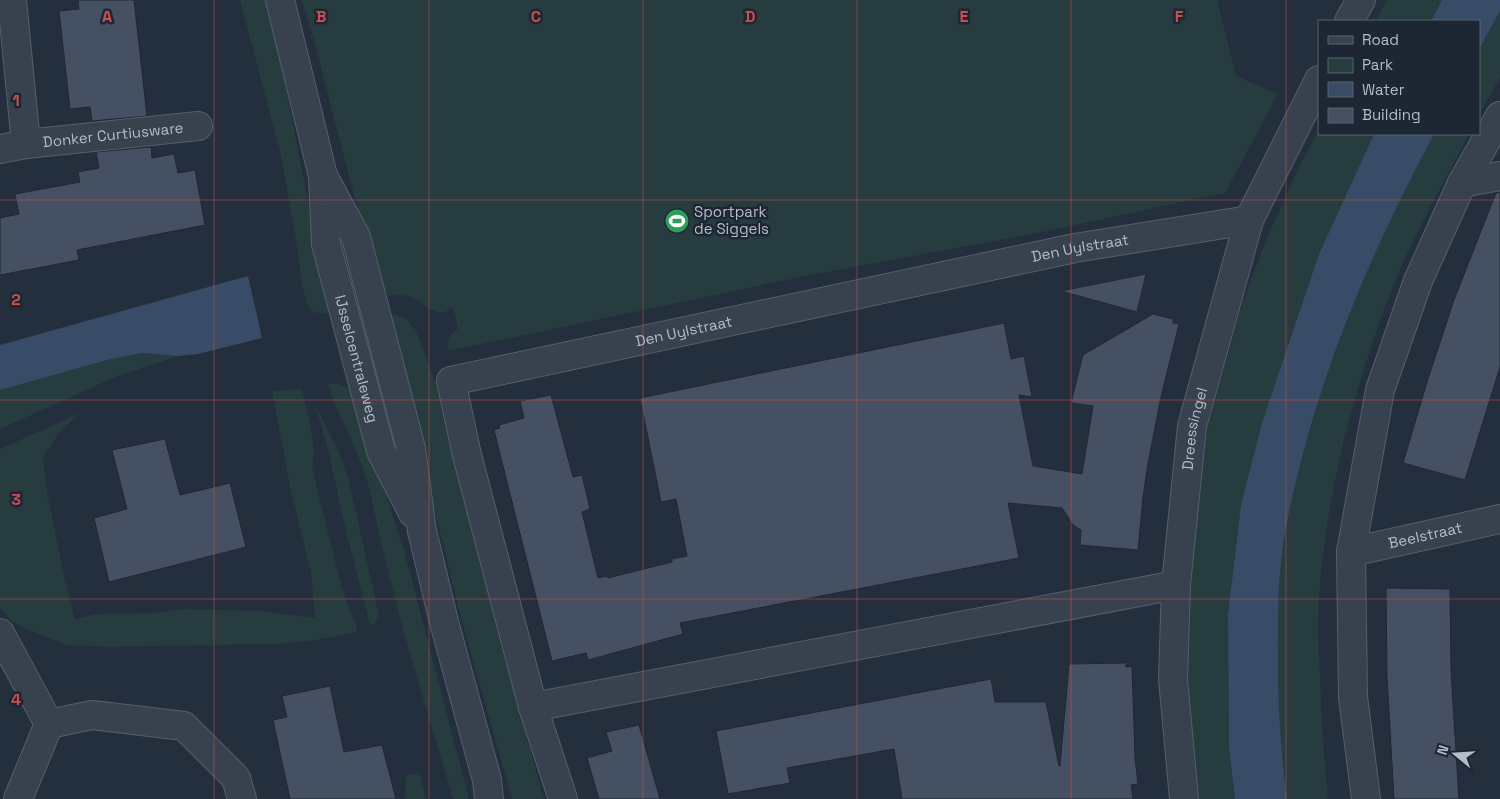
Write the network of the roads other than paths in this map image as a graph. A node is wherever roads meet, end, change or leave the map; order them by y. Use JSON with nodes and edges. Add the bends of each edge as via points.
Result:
{"nodes":[{"id":1,"x":12,"y":0,"type":"edge"},
{"id":2,"x":280,"y":0,"type":"edge"},
{"id":3,"x":1361,"y":0,"type":"edge"},
{"id":4,"x":1349,"y":20,"type":"edge"},
{"id":5,"x":1318,"y":82,"type":"edge"},
{"id":6,"x":1500,"y":116,"type":"edge"},
{"id":7,"x":198,"y":126,"type":"dead end"},
{"id":8,"x":26,"y":144,"type":"junction"},
{"id":9,"x":0,"y":150,"type":"edge"},
{"id":10,"x":1500,"y":176,"type":"edge"},
{"id":11,"x":1462,"y":183,"type":"junction"},
{"id":12,"x":1249,"y":220,"type":"junction"},
{"id":13,"x":1500,"y":519,"type":"edge"},
{"id":14,"x":1351,"y":552,"type":"junction"},
{"id":15,"x":1176,"y":585,"type":"junction"},
{"id":16,"x":0,"y":633,"type":"edge"},
{"id":17,"x":533,"y":707,"type":"junction"},
{"id":18,"x":49,"y":724,"type":"junction"},
{"id":19,"x":490,"y":793,"type":"edge"},
{"id":20,"x":18,"y":799,"type":"edge"},
{"id":21,"x":242,"y":799,"type":"edge"},
{"id":22,"x":563,"y":799,"type":"edge"},
{"id":23,"x":1184,"y":799,"type":"edge"},
{"id":24,"x":1366,"y":799,"type":"edge"}],
"edges":[{"from":1,"to":8,"type":"street","name":"Donker Curtiusware"},
{"from":2,"to":19,"type":"street","name":"IJsselcentraleweg","via":[[324,176],[326,244],[381,451],[422,531]]},
{"from":3,"to":4,"type":"street"},
{"from":5,"to":12,"type":"street","name":"Dreessingel"},
{"from":6,"to":11,"type":"street"},
{"from":7,"to":8,"type":"street","name":"Donker Curtiusware"},
{"from":8,"to":9,"type":"street","name":"Donker Curtiusware"},
{"from":10,"to":11,"type":"street"},
{"from":11,"to":14,"type":"street","via":[[1418,281],[1380,390]]},
{"from":12,"to":15,"type":"street","name":"Dreessingel","via":[[1192,426]]},
{"from":12,"to":17,"type":"street","name":"Den Uylstraat","via":[[1075,248],[450,381]]},
{"from":13,"to":14,"type":"street","name":"Beelstraat"},
{"from":14,"to":24,"type":"street","via":[[1354,698]]},
{"from":15,"to":17,"type":"street"},
{"from":15,"to":23,"type":"street","name":"Dreessingel","via":[[1173,679]]},
{"from":16,"to":18,"type":"street"},
{"from":17,"to":22,"type":"street","name":"Den Uylstraat"},
{"from":18,"to":20,"type":"street"},
{"from":18,"to":21,"type":"street","via":[[92,715],[184,726],[236,778]]}]}
